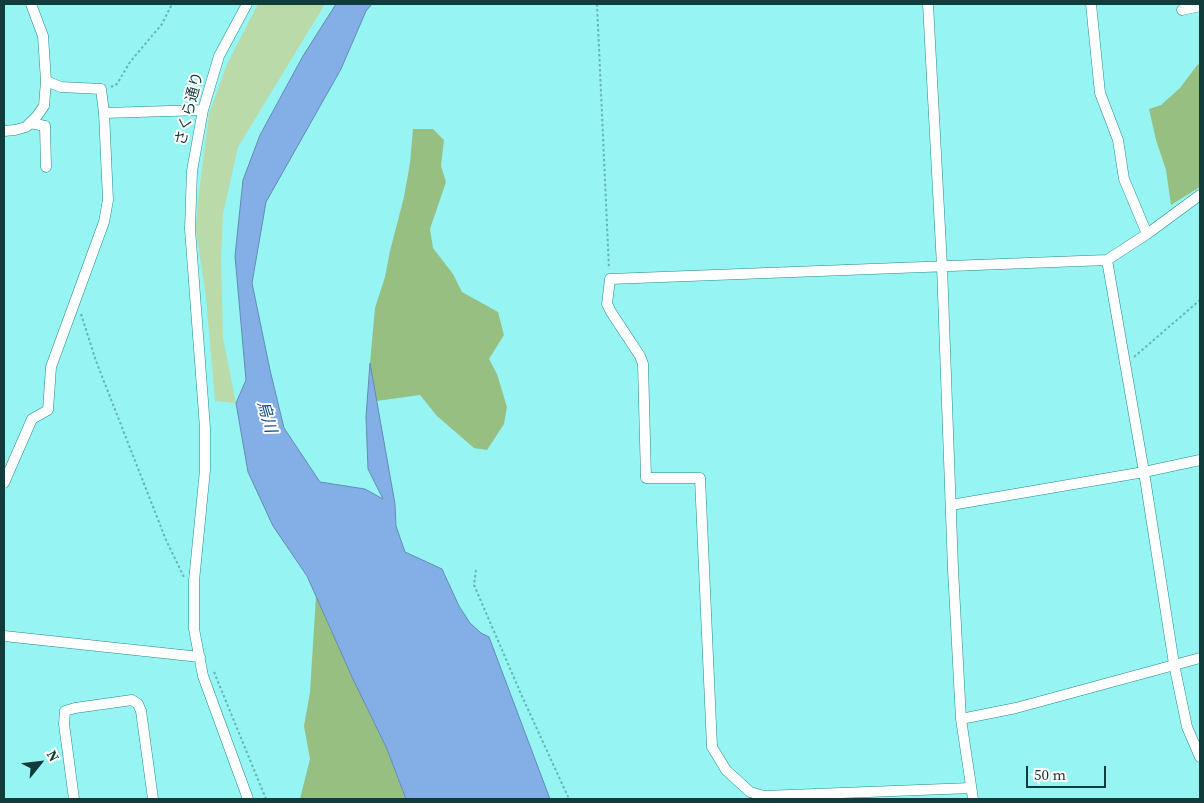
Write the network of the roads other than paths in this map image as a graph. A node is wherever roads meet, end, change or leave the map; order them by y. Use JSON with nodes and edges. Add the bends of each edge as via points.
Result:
{"nodes":[{"id":1,"x":31,"y":4,"type":"edge"},
{"id":2,"x":247,"y":4,"type":"edge"},
{"id":3,"x":928,"y":4,"type":"edge"},
{"id":4,"x":1091,"y":4,"type":"edge"},
{"id":5,"x":1200,"y":6,"type":"edge"},
{"id":6,"x":1182,"y":10,"type":"dead end"},
{"id":7,"x":46,"y":81,"type":"junction"},
{"id":8,"x":203,"y":110,"type":"junction"},
{"id":9,"x":104,"y":113,"type":"junction"},
{"id":10,"x":30,"y":123,"type":"junction"},
{"id":11,"x":4,"y":131,"type":"edge"},
{"id":12,"x":46,"y":168,"type":"dead end"},
{"id":13,"x":1200,"y":195,"type":"edge"},
{"id":14,"x":1147,"y":234,"type":"junction"},
{"id":15,"x":1107,"y":260,"type":"junction"},
{"id":16,"x":942,"y":266,"type":"junction"},
{"id":17,"x":1200,"y":460,"type":"edge"},
{"id":18,"x":1144,"y":472,"type":"junction"},
{"id":19,"x":4,"y":483,"type":"edge"},
{"id":20,"x":951,"y":505,"type":"junction"},
{"id":21,"x":4,"y":636,"type":"edge"},
{"id":22,"x":200,"y":657,"type":"junction"},
{"id":23,"x":1200,"y":658,"type":"edge"},
{"id":24,"x":1174,"y":664,"type":"junction"},
{"id":25,"x":961,"y":719,"type":"junction"},
{"id":26,"x":1200,"y":757,"type":"edge"},
{"id":27,"x":971,"y":788,"type":"junction"},
{"id":28,"x":74,"y":799,"type":"edge"},
{"id":29,"x":153,"y":799,"type":"edge"},
{"id":30,"x":248,"y":799,"type":"edge"},
{"id":31,"x":973,"y":799,"type":"edge"}],
"edges":[{"from":1,"to":7,"type":"street","via":[[42,36]]},
{"from":2,"to":8,"type":"street","name":"さくら通り","via":[[219,56]]},
{"from":3,"to":16,"type":"street"},
{"from":4,"to":14,"type":"street","via":[[1100,93],[1118,140],[1124,179]]},
{"from":5,"to":6,"type":"street"},
{"from":7,"to":9,"type":"street","via":[[61,88],[101,89]]},
{"from":7,"to":10,"type":"street","via":[[44,106]]},
{"from":8,"to":9,"type":"street"},
{"from":8,"to":22,"type":"street","name":"さくら通り","via":[[192,171],[190,229],[205,428],[205,470],[194,581],[194,629]]},
{"from":9,"to":19,"type":"street","via":[[108,200],[104,222],[51,367],[48,410],[32,419]]},
{"from":10,"to":11,"type":"street","via":[[26,127]]},
{"from":10,"to":12,"type":"street","via":[[45,126]]},
{"from":13,"to":14,"type":"street"},
{"from":14,"to":15,"type":"street"},
{"from":15,"to":16,"type":"street"},
{"from":15,"to":18,"type":"street"},
{"from":16,"to":20,"type":"street"},
{"from":16,"to":27,"type":"street","via":[[610,279],[607,304],[643,364],[646,478],[700,478],[712,747],[726,770],[750,792],[764,796]]},
{"from":17,"to":18,"type":"street"},
{"from":18,"to":20,"type":"street"},
{"from":18,"to":24,"type":"street"},
{"from":20,"to":25,"type":"street"},
{"from":21,"to":22,"type":"street"},
{"from":22,"to":30,"type":"street","name":"さくら通り","via":[[203,676]]},
{"from":23,"to":24,"type":"street"},
{"from":24,"to":25,"type":"street","via":[[1016,708]]},
{"from":24,"to":26,"type":"street","via":[[1187,727]]},
{"from":25,"to":27,"type":"street"},
{"from":27,"to":31,"type":"street"},
{"from":28,"to":29,"type":"street","via":[[64,724],[66,711],[132,700],[141,710]]}]}
